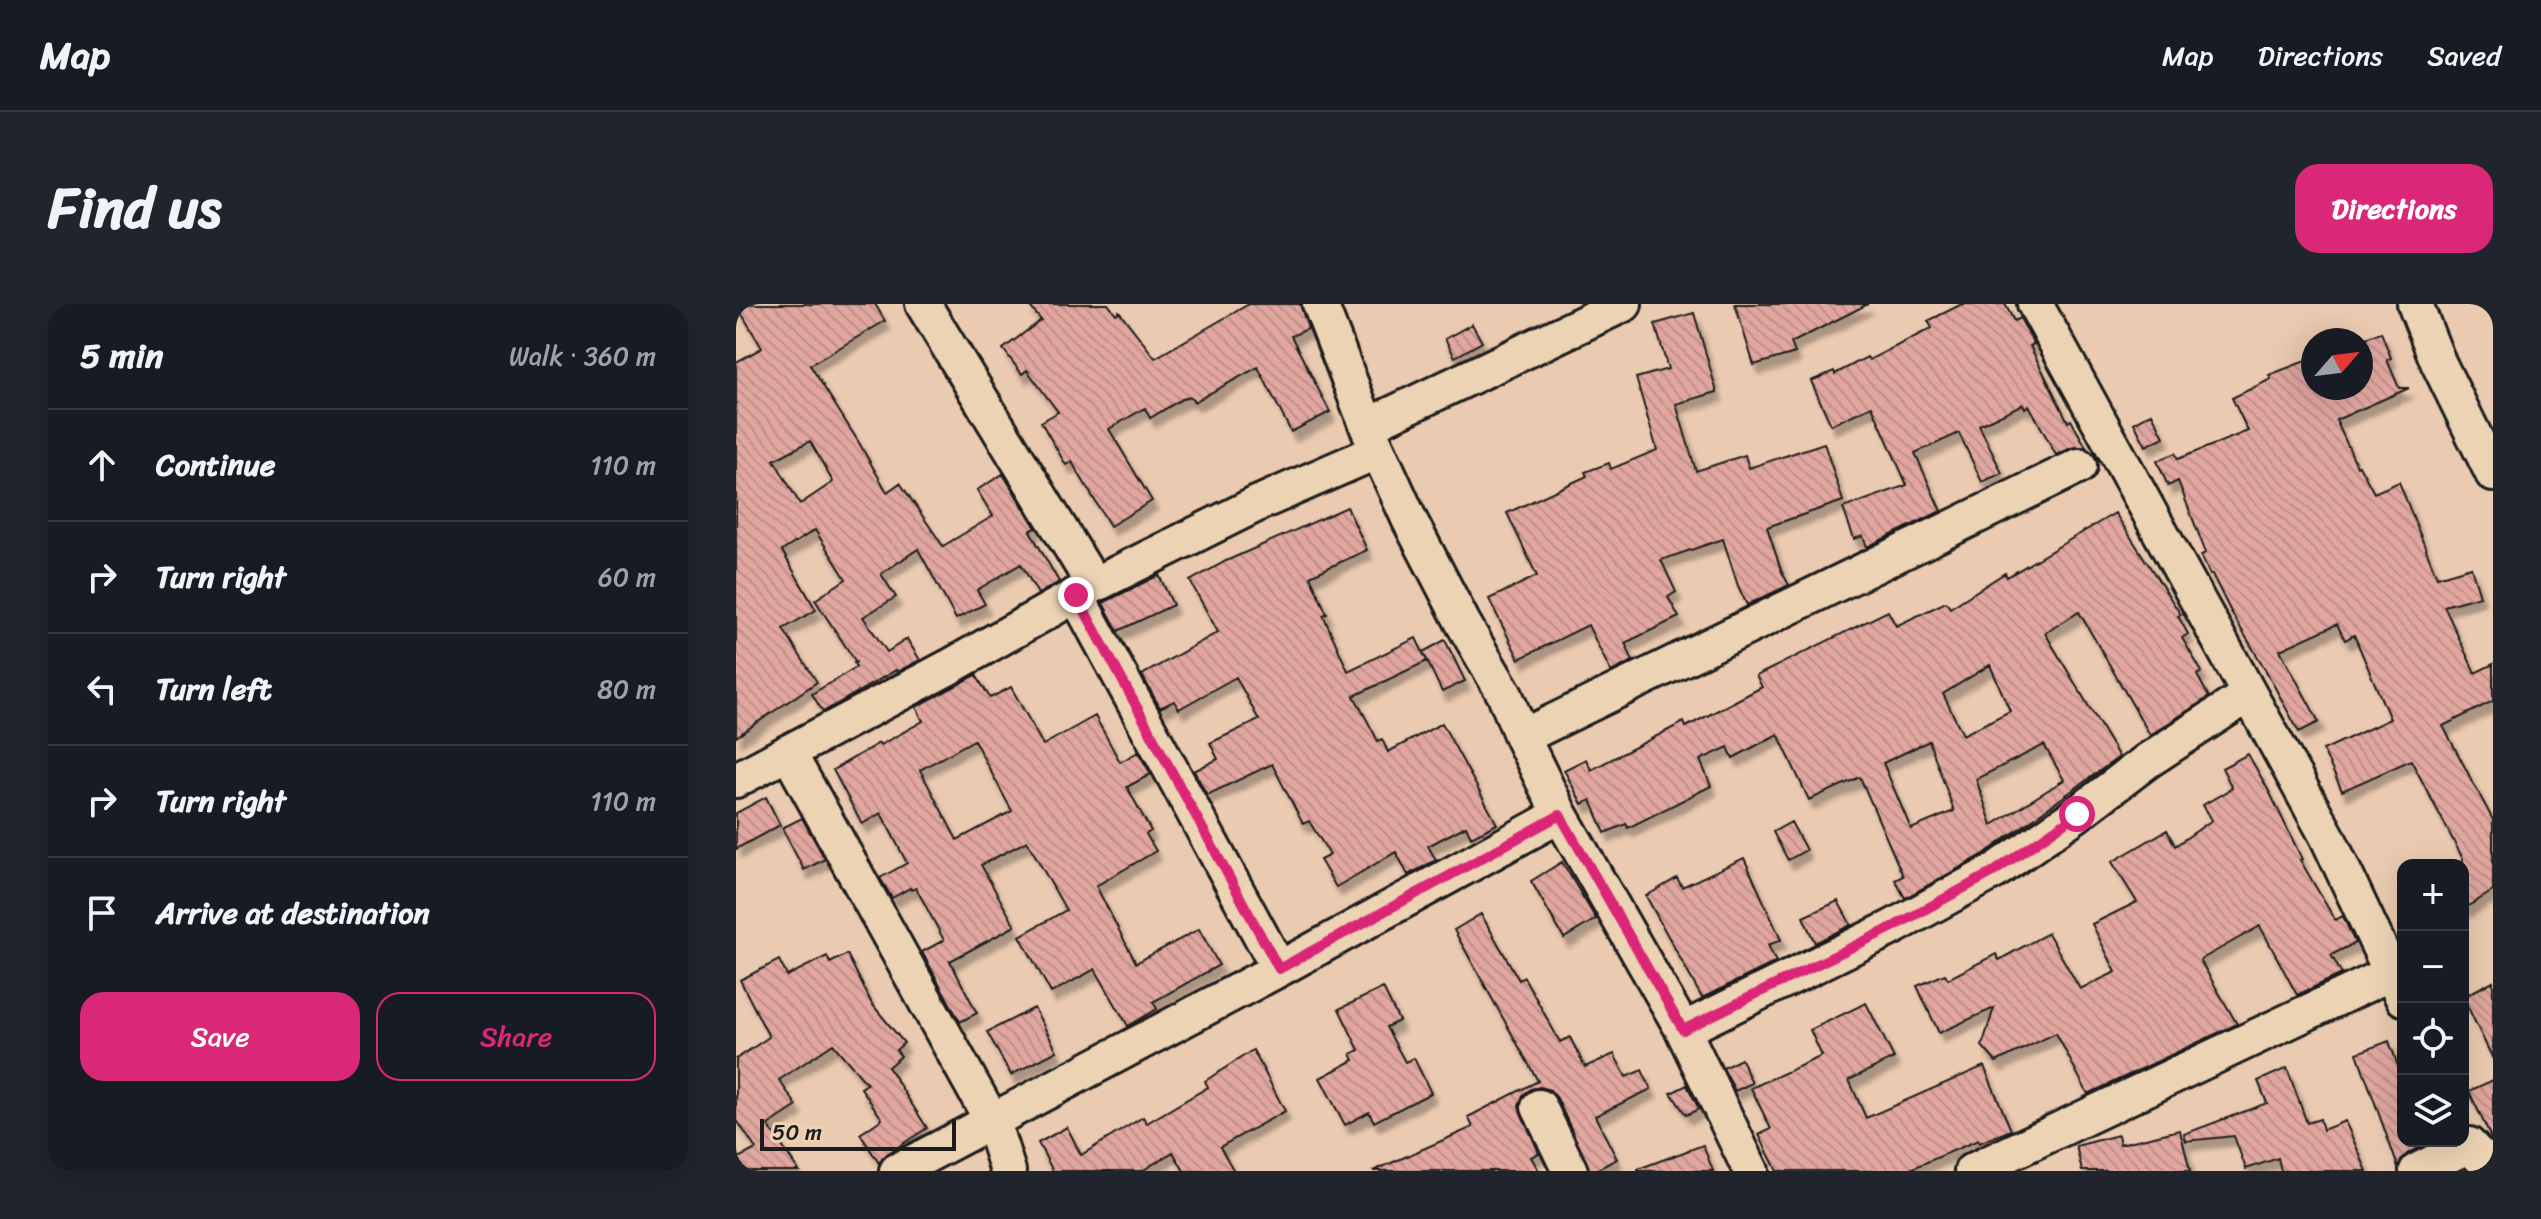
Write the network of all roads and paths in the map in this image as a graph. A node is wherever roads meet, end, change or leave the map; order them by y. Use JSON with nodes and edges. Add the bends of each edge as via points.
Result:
{"nodes":[{"id":1,"x":923,"y":304,"type":"edge"},
{"id":2,"x":1320,"y":304,"type":"edge"},
{"id":3,"x":1624,"y":304,"type":"edge"},
{"id":4,"x":2035,"y":304,"type":"edge"},
{"id":5,"x":2415,"y":304,"type":"edge"},
{"id":6,"x":1373,"y":438,"type":"junction"},
{"id":7,"x":2079,"y":466,"type":"dead end"},
{"id":8,"x":2493,"y":474,"type":"edge"},
{"id":9,"x":1085,"y":590,"type":"junction"},
{"id":10,"x":2248,"y":695,"type":"junction"},
{"id":11,"x":1522,"y":737,"type":"junction"},
{"id":12,"x":788,"y":752,"type":"junction"},
{"id":13,"x":736,"y":780,"type":"edge"},
{"id":14,"x":1560,"y":815,"type":"junction"},
{"id":15,"x":1279,"y":969,"type":"junction"},
{"id":16,"x":2397,"y":983,"type":"edge"},
{"id":17,"x":2397,"y":985,"type":"edge"},
{"id":18,"x":1683,"y":1030,"type":"junction"},
{"id":19,"x":1539,"y":1107,"type":"dead end"},
{"id":20,"x":992,"y":1121,"type":"junction"},
{"id":21,"x":2475,"y":1146,"type":"edge"},
{"id":22,"x":897,"y":1171,"type":"edge"},
{"id":23,"x":1008,"y":1171,"type":"edge"},
{"id":24,"x":1570,"y":1171,"type":"edge"},
{"id":25,"x":1751,"y":1171,"type":"edge"},
{"id":26,"x":1972,"y":1171,"type":"edge"},
{"id":27,"x":2417,"y":1171,"type":"edge"}],
"edges":[{"from":1,"to":9,"type":"street"},
{"from":2,"to":6,"type":"street"},
{"from":3,"to":6,"type":"street"},
{"from":4,"to":10,"type":"street"},
{"from":5,"to":8,"type":"street"},
{"from":6,"to":9,"type":"street","via":[[1259,503]]},
{"from":6,"to":11,"type":"street"},
{"from":7,"to":11,"type":"street"},
{"from":9,"to":12,"type":"street"},
{"from":9,"to":15,"type":"street"},
{"from":10,"to":16,"type":"street","via":[[2327,836]]},
{"from":10,"to":18,"type":"street","via":[[1995,871]]},
{"from":11,"to":14,"type":"street"},
{"from":12,"to":13,"type":"street"},
{"from":12,"to":20,"type":"street"},
{"from":14,"to":15,"type":"street"},
{"from":14,"to":18,"type":"street"},
{"from":15,"to":20,"type":"street"},
{"from":17,"to":26,"type":"street"},
{"from":18,"to":25,"type":"street"},
{"from":19,"to":24,"type":"street"},
{"from":20,"to":22,"type":"street"},
{"from":20,"to":23,"type":"street"},
{"from":21,"to":27,"type":"street"}]}
